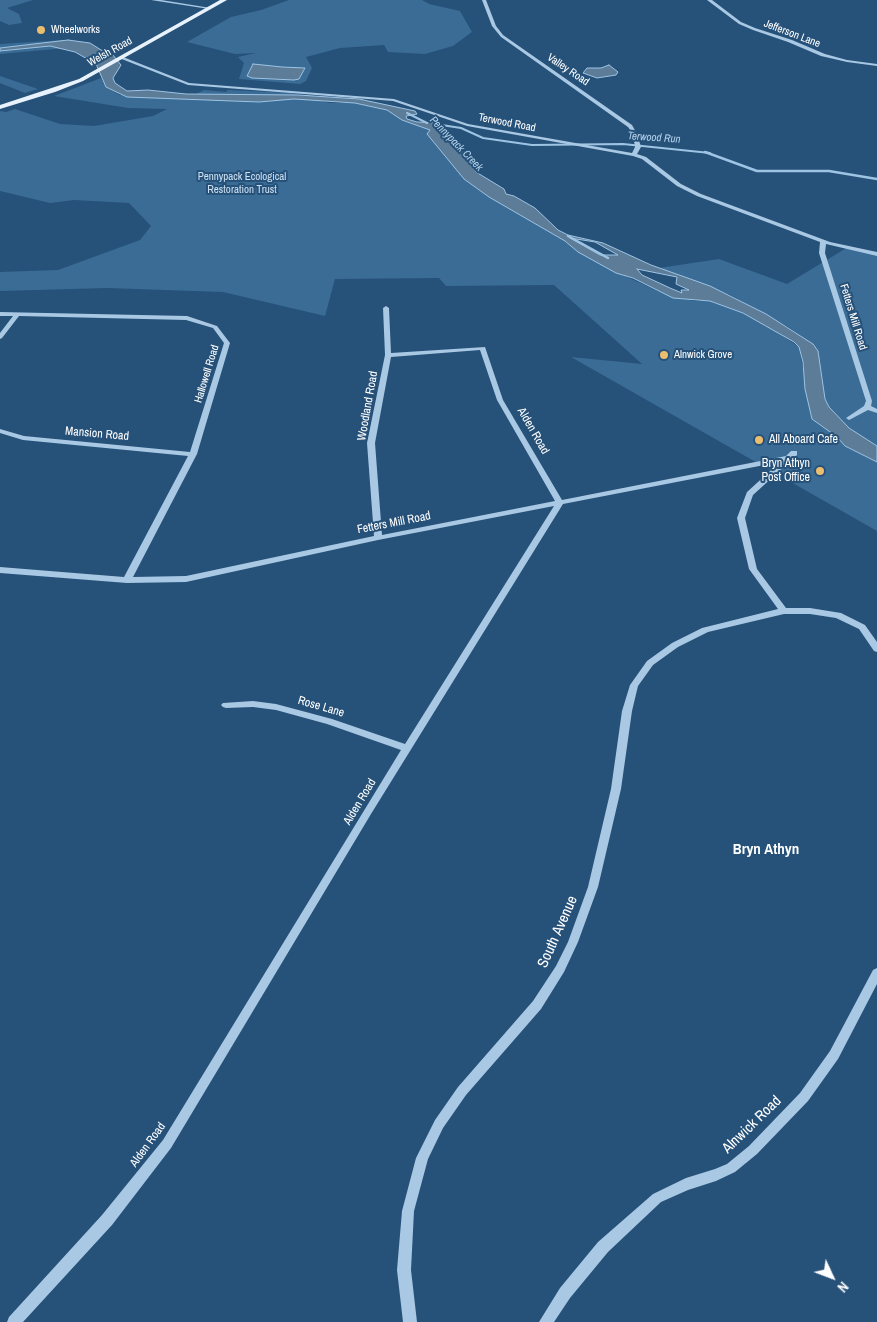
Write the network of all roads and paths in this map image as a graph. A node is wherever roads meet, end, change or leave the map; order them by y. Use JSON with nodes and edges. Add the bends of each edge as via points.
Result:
{"nodes":[{"id":1,"x":153,"y":0,"type":"edge"},
{"id":2,"x":224,"y":0,"type":"edge"},
{"id":3,"x":484,"y":0,"type":"edge"},
{"id":4,"x":709,"y":0,"type":"edge"},
{"id":5,"x":209,"y":8,"type":"junction"},
{"id":6,"x":120,"y":58,"type":"junction"},
{"id":7,"x":877,"y":64,"type":"edge"},
{"id":8,"x":0,"y":107,"type":"edge"},
{"id":9,"x":574,"y":146,"type":"joint"},
{"id":10,"x":634,"y":155,"type":"junction"},
{"id":11,"x":823,"y":241,"type":"junction"},
{"id":12,"x":877,"y":254,"type":"edge"},
{"id":13,"x":386,"y":308,"type":"dead end"},
{"id":14,"x":0,"y":314,"type":"edge"},
{"id":15,"x":18,"y":314,"type":"junction"},
{"id":16,"x":0,"y":337,"type":"edge"},
{"id":17,"x":388,"y":355,"type":"junction"},
{"id":18,"x":867,"y":407,"type":"junction"},
{"id":19,"x":877,"y":411,"type":"edge"},
{"id":20,"x":849,"y":418,"type":"dead end"},
{"id":21,"x":0,"y":431,"type":"edge"},
{"id":22,"x":193,"y":454,"type":"junction"},
{"id":23,"x":560,"y":504,"type":"junction"},
{"id":24,"x":378,"y":538,"type":"junction"},
{"id":25,"x":0,"y":570,"type":"edge"},
{"id":26,"x":127,"y":580,"type":"junction"},
{"id":27,"x":784,"y":611,"type":"junction"},
{"id":28,"x":877,"y":649,"type":"edge"},
{"id":29,"x":226,"y":705,"type":"dead end"},
{"id":30,"x":407,"y":749,"type":"junction"},
{"id":31,"x":877,"y":973,"type":"edge"},
{"id":32,"x":14,"y":1322,"type":"edge"},
{"id":33,"x":410,"y":1322,"type":"edge"},
{"id":34,"x":546,"y":1322,"type":"edge"}],
"edges":[{"from":1,"to":5,"type":"street"},
{"from":2,"to":5,"type":"main road","name":"Welsh Road"},
{"from":3,"to":10,"type":"street","name":"Valley Road","via":[[499,33],[632,129],[638,144]]},
{"from":4,"to":7,"type":"street","name":"Jefferson Lane","via":[[740,23],[754,29],[823,55]]},
{"from":5,"to":6,"type":"main road","name":"Welsh Road"},
{"from":6,"to":8,"type":"main road","name":"Welsh Road","via":[[53,92]]},
{"from":6,"to":9,"type":"street","name":"Terwood Road","via":[[188,84],[394,100],[459,124]]},
{"from":9,"to":10,"type":"street","name":"Terwood Road"},
{"from":10,"to":11,"type":"street","name":"Terwood Road","via":[[644,158],[690,191]]},
{"from":11,"to":12,"type":"street","name":"Terwood Road"},
{"from":11,"to":18,"type":"street","name":"Fetters Mill Road","via":[[822,253],[869,401]]},
{"from":13,"to":17,"type":"street","name":"Woodland Road"},
{"from":14,"to":15,"type":"street"},
{"from":15,"to":16,"type":"street"},
{"from":15,"to":22,"type":"street","name":"Hallowell Road","via":[[187,318],[215,327],[227,343]]},
{"from":17,"to":23,"type":"street","name":"Alden Road","via":[[483,348],[500,400]]},
{"from":17,"to":24,"type":"street","name":"Woodland Road","via":[[371,443]]},
{"from":18,"to":19,"type":"street"},
{"from":18,"to":20,"type":"street"},
{"from":21,"to":22,"type":"street","name":"Mansion Road","via":[[24,438]]},
{"from":22,"to":26,"type":"street","name":"Hallowell Road"},
{"from":23,"to":24,"type":"street","name":"Fetters Mill Road"},
{"from":23,"to":27,"type":"street","name":"Fetters Mill Road","via":[[792,455],[750,494],[741,518],[753,569]]},
{"from":23,"to":30,"type":"street","name":"Alden Road"},
{"from":24,"to":26,"type":"street","name":"Fetters Mill Road","via":[[186,579]]},
{"from":25,"to":26,"type":"street","name":"Fetters Mill Road"},
{"from":27,"to":28,"type":"street","via":[[838,615],[862,627]]},
{"from":27,"to":33,"type":"street","name":"South Avenue","via":[[697,634],[650,663],[634,685],[616,789],[593,887],[573,942],[537,1005],[462,1091],[439,1124],[422,1158],[408,1210],[404,1270]]},
{"from":29,"to":30,"type":"street","name":"Rose Lane","via":[[276,707],[329,721]]},
{"from":30,"to":32,"type":"street","name":"Alden Road","via":[[167,1144],[107,1220]]},
{"from":31,"to":34,"type":"street","name":"Alnwick Road","via":[[834,1056],[797,1104],[731,1168],[657,1198],[603,1247]]}]}
